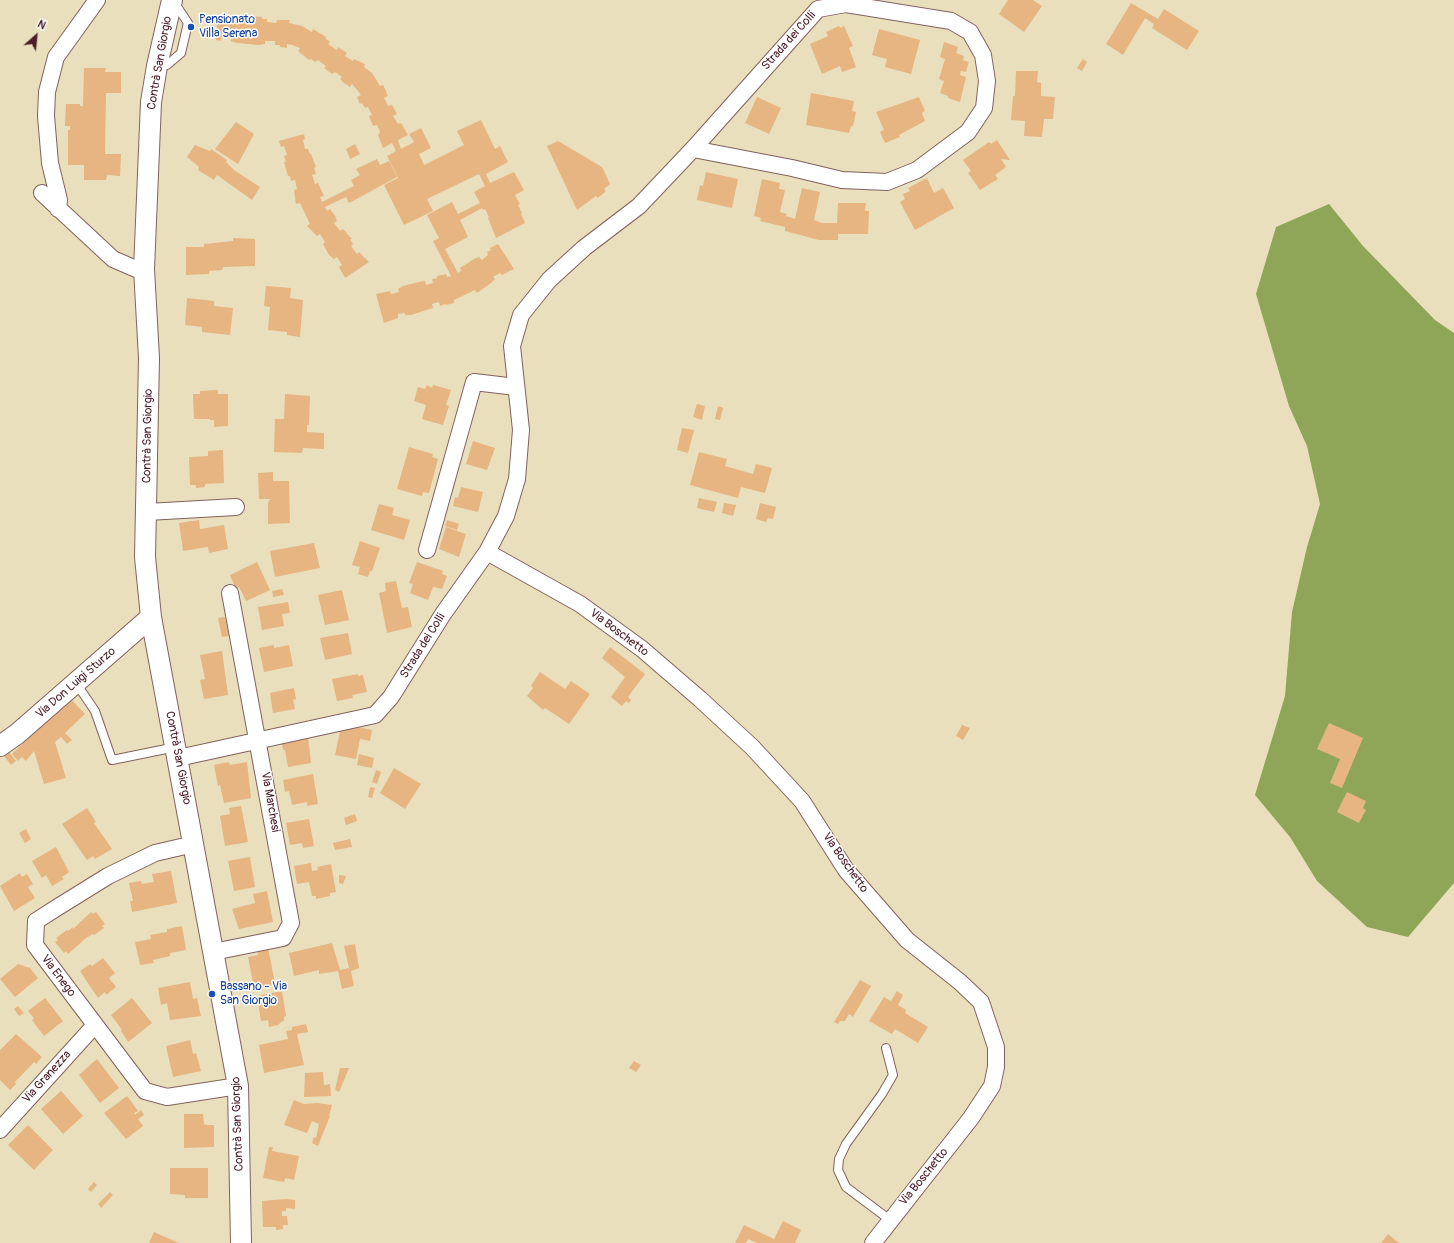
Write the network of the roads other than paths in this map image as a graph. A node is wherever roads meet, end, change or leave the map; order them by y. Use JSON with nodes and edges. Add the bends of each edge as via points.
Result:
{"nodes":[{"id":1,"x":97,"y":0,"type":"edge"},
{"id":2,"x":171,"y":2,"type":"edge"},
{"id":3,"x":692,"y":149,"type":"junction"},
{"id":4,"x":42,"y":193,"type":"dead end"},
{"id":5,"x":58,"y":209,"type":"junction"},
{"id":6,"x":144,"y":269,"type":"junction"},
{"id":7,"x":516,"y":387,"type":"junction"},
{"id":8,"x":236,"y":507,"type":"dead end"},
{"id":9,"x":147,"y":512,"type":"junction"},
{"id":10,"x":427,"y":550,"type":"dead end"},
{"id":11,"x":487,"y":552,"type":"junction"},
{"id":12,"x":230,"y":593,"type":"dead end"},
{"id":13,"x":151,"y":617,"type":"junction"},
{"id":14,"x":76,"y":683,"type":"junction"},
{"id":15,"x":259,"y":740,"type":"junction"},
{"id":16,"x":0,"y":746,"type":"edge"},
{"id":17,"x":176,"y":752,"type":"junction"},
{"id":18,"x":194,"y":844,"type":"junction"},
{"id":19,"x":213,"y":952,"type":"junction"},
{"id":20,"x":95,"y":1025,"type":"junction"},
{"id":21,"x":886,"y":1048,"type":"dead end"},
{"id":22,"x":238,"y":1086,"type":"junction"},
{"id":23,"x":0,"y":1130,"type":"edge"},
{"id":24,"x":890,"y":1220,"type":"junction"},
{"id":25,"x":241,"y":1243,"type":"edge"},
{"id":26,"x":873,"y":1243,"type":"edge"}],
"edges":[{"from":1,"to":5,"type":"street","via":[[56,57],[47,92],[46,116],[50,163],[59,200]]},
{"from":2,"to":6,"type":"street","name":"Contrà San Giorgio","via":[[151,102]]},
{"from":3,"to":3,"type":"street","name":"Strada dei Colli","via":[[842,180],[887,182],[917,170],[968,132],[984,108],[987,81],[983,55],[970,32],[951,21],[846,4],[818,9]]},
{"from":3,"to":7,"type":"street","name":"Strada dei Colli","via":[[639,206],[584,248],[549,280],[521,315],[512,346]]},
{"from":4,"to":5,"type":"street"},
{"from":5,"to":6,"type":"street","via":[[113,259],[136,269]]},
{"from":6,"to":9,"type":"street","name":"Contrà San Giorgio","via":[[149,358]]},
{"from":7,"to":10,"type":"street","via":[[474,382]]},
{"from":7,"to":11,"type":"street","name":"Strada dei Colli","via":[[521,430],[517,479],[506,516]]},
{"from":8,"to":9,"type":"street"},
{"from":9,"to":13,"type":"street","name":"Contrà San Giorgio","via":[[145,557]]},
{"from":11,"to":15,"type":"street","name":"Strada dei Colli","via":[[443,614],[391,697],[375,715]]},
{"from":11,"to":24,"type":"street","name":"Via Boschetto","via":[[580,604],[642,649],[700,699],[752,747],[802,801],[846,870],[907,940],[981,1002],[996,1047],[996,1067],[992,1086],[971,1118]]},
{"from":12,"to":15,"type":"street","name":"Via Marchesi"},
{"from":13,"to":14,"type":"street","name":"Via Don Luigi Sturzo"},
{"from":13,"to":17,"type":"street","name":"Contrà San Giorgio"},
{"from":14,"to":16,"type":"street","name":"Via Don Luigi Sturzo"},
{"from":14,"to":17,"type":"lane","via":[[95,711],[112,760]]},
{"from":15,"to":17,"type":"street","name":"Strada dei Colli"},
{"from":15,"to":19,"type":"street","name":"Via Marchesi","via":[[291,923],[283,938]]},
{"from":17,"to":18,"type":"street","name":"Contrà San Giorgio"},
{"from":18,"to":19,"type":"street","name":"Contrà San Giorgio"},
{"from":18,"to":20,"type":"street","name":"Via Enego","via":[[155,853],[108,876],[36,921],[35,945]]},
{"from":19,"to":22,"type":"street","name":"Contrà San Giorgio"},
{"from":20,"to":22,"type":"street","name":"Via Enego","via":[[145,1091],[167,1097]]},
{"from":20,"to":23,"type":"street","name":"Via Granezza"},
{"from":21,"to":24,"type":"lane","via":[[893,1075],[846,1144],[839,1159],[838,1170],[846,1188]]},
{"from":22,"to":25,"type":"street","name":"Contrà San Giorgio"},
{"from":24,"to":26,"type":"street","name":"Via Boschetto"}]}
